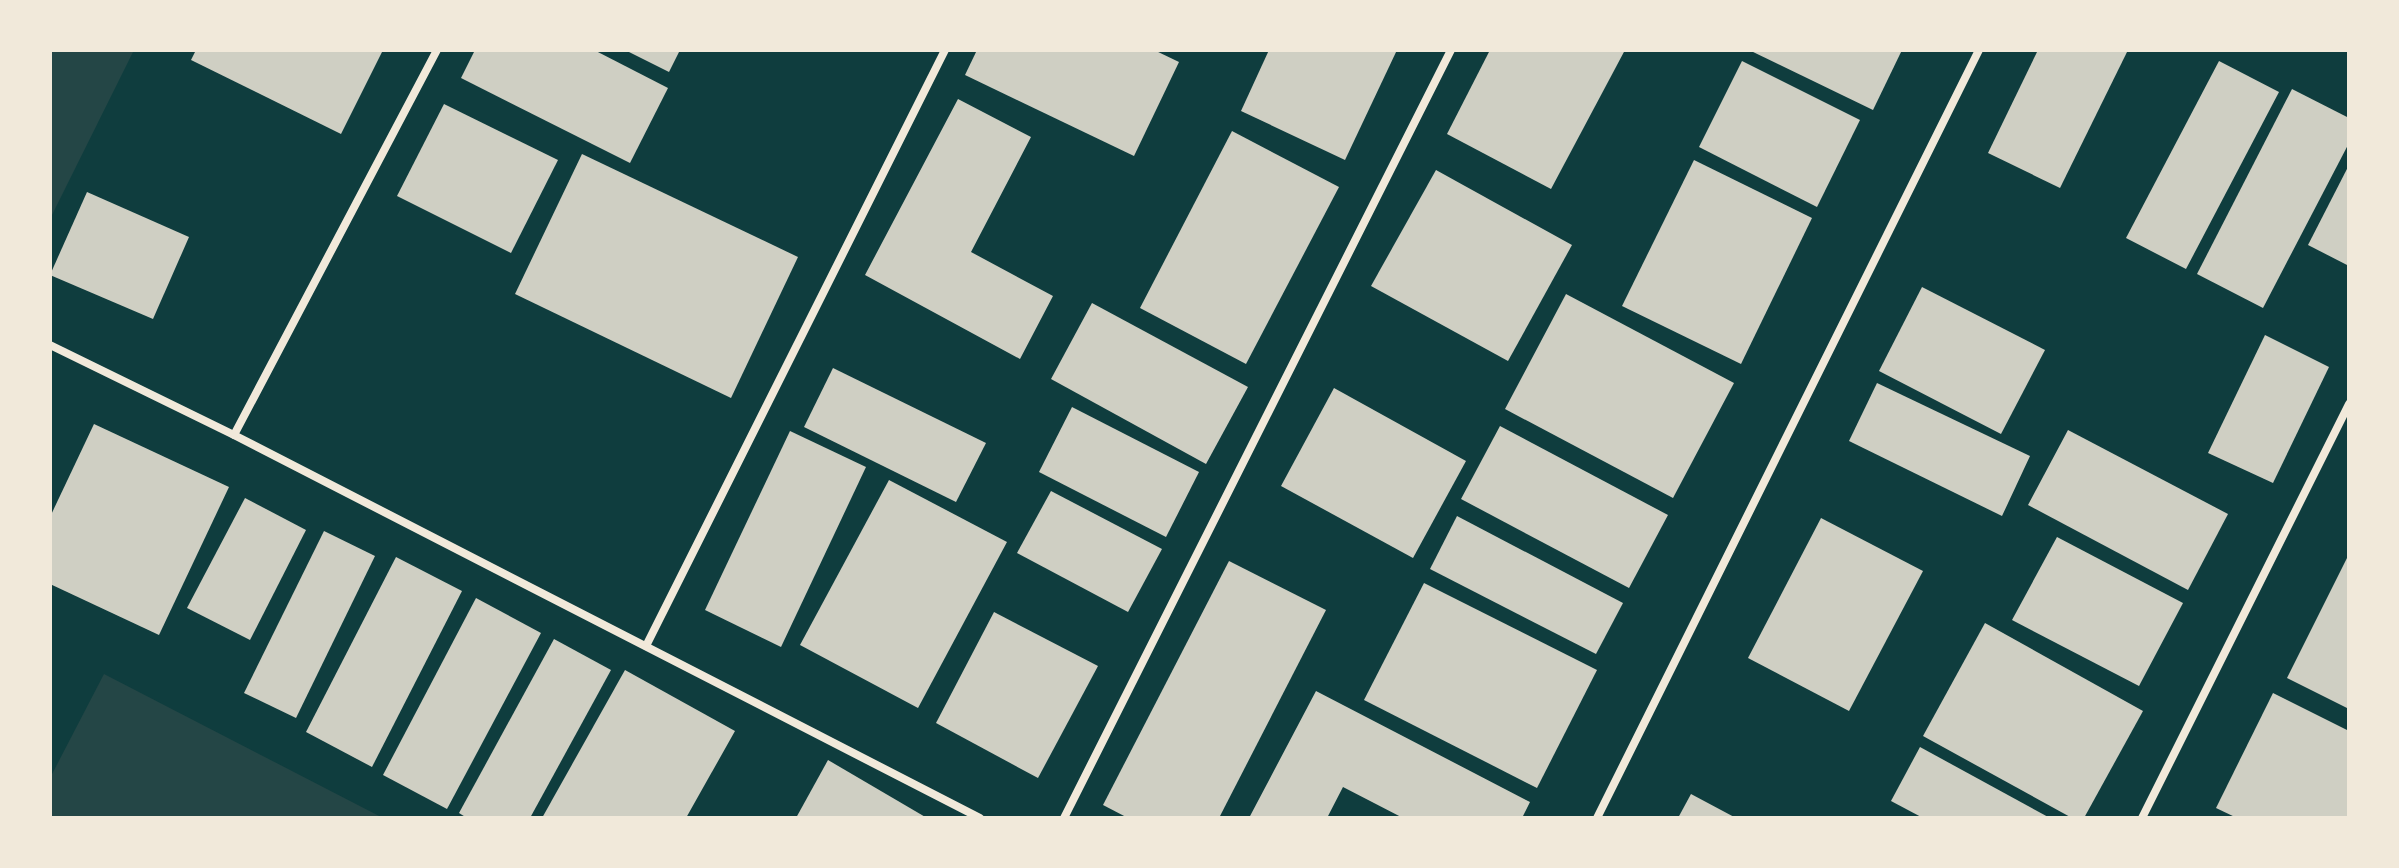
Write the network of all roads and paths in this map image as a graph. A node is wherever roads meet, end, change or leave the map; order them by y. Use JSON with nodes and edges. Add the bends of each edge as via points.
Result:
{"nodes":[{"id":1,"x":437,"y":50,"type":"edge"},
{"id":2,"x":945,"y":50,"type":"edge"},
{"id":3,"x":1451,"y":50,"type":"edge"},
{"id":4,"x":1979,"y":50,"type":"edge"},
{"id":5,"x":50,"y":345,"type":"edge"},
{"id":6,"x":2349,"y":404,"type":"edge"},
{"id":7,"x":234,"y":435,"type":"junction"},
{"id":8,"x":646,"y":646,"type":"junction"},
{"id":9,"x":980,"y":818,"type":"edge"},
{"id":10,"x":1064,"y":818,"type":"edge"},
{"id":11,"x":1597,"y":818,"type":"edge"},
{"id":12,"x":2142,"y":818,"type":"edge"}],
"edges":[{"from":1,"to":7,"type":"street"},
{"from":2,"to":8,"type":"street"},
{"from":3,"to":10,"type":"street"},
{"from":4,"to":11,"type":"street"},
{"from":5,"to":7,"type":"street"},
{"from":6,"to":12,"type":"street"},
{"from":7,"to":8,"type":"street"},
{"from":8,"to":9,"type":"street"}]}
